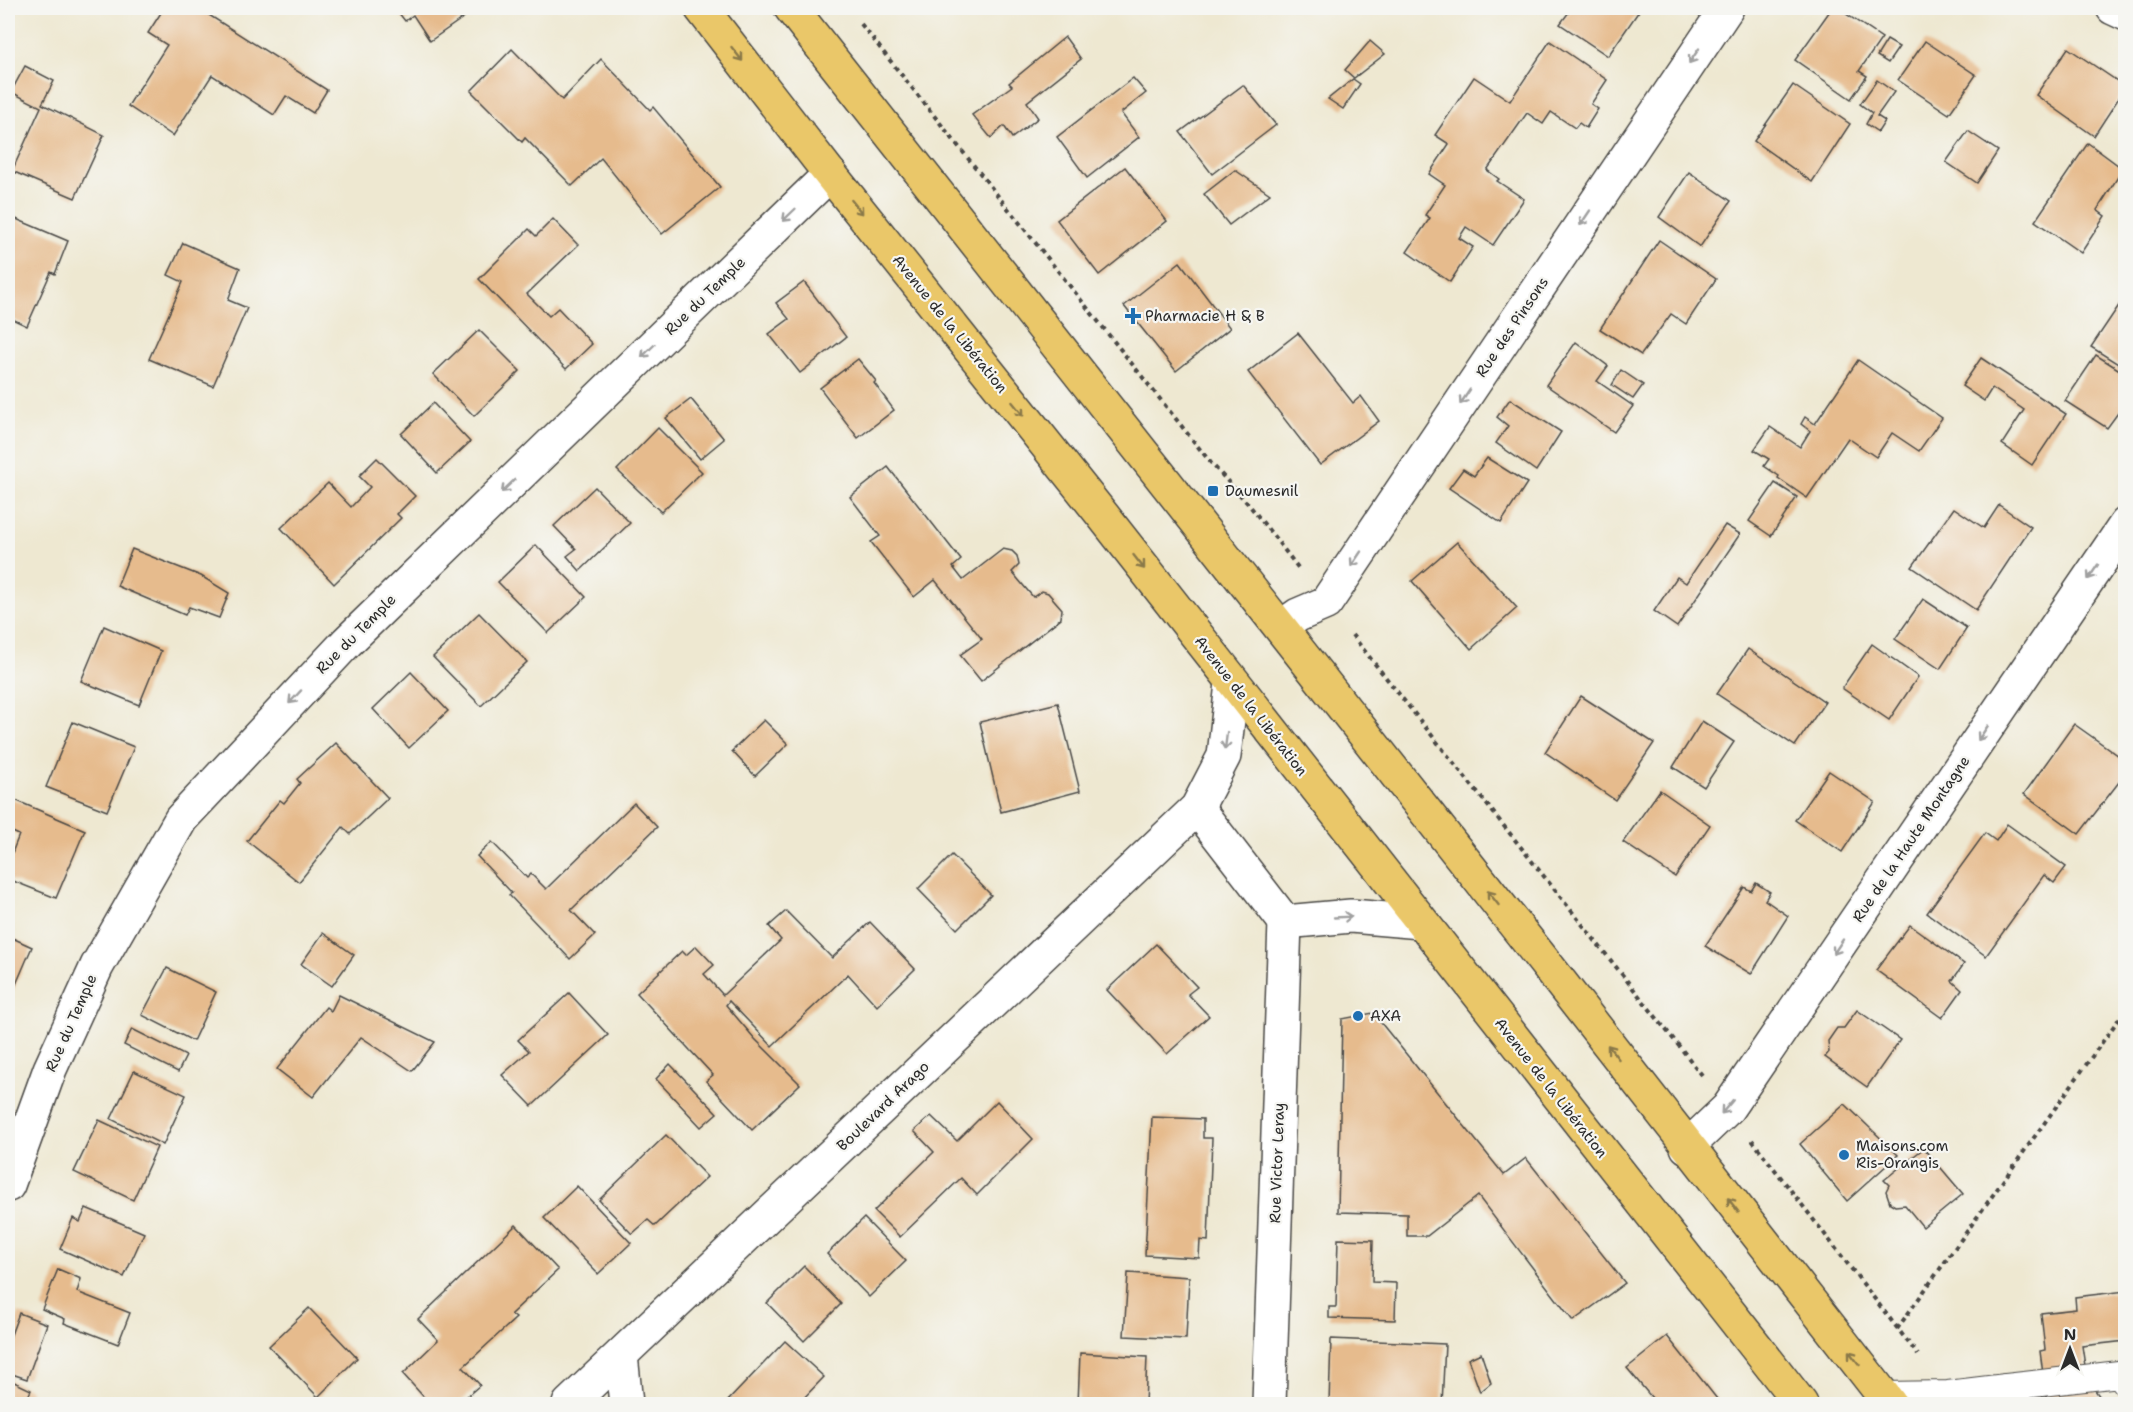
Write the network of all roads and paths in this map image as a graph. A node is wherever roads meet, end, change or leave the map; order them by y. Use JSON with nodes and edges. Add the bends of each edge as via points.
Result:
{"nodes":[{"id":1,"x":700,"y":8,"type":"edge"},
{"id":2,"x":791,"y":8,"type":"edge"},
{"id":3,"x":1727,"y":8,"type":"edge"},
{"id":4,"x":2113,"y":8,"type":"edge"},
{"id":5,"x":2126,"y":14,"type":"edge"},
{"id":6,"x":855,"y":17,"type":"dead end"},
{"id":7,"x":830,"y":174,"type":"junction"},
{"id":8,"x":2126,"y":524,"type":"edge"},
{"id":9,"x":1326,"y":603,"type":"junction"},
{"id":10,"x":1281,"y":627,"type":"junction"},
{"id":11,"x":1233,"y":683,"type":"junction"},
{"id":12,"x":1197,"y":808,"type":"junction"},
{"id":13,"x":1285,"y":922,"type":"junction"},
{"id":14,"x":1421,"y":922,"type":"junction"},
{"id":15,"x":2126,"y":1009,"type":"edge"},
{"id":16,"x":1728,"y":1108,"type":"junction"},
{"id":17,"x":1687,"y":1147,"type":"junction"},
{"id":18,"x":8,"y":1185,"type":"edge"},
{"id":19,"x":1897,"y":1329,"type":"junction"},
{"id":20,"x":621,"y":1355,"type":"junction"},
{"id":21,"x":2126,"y":1383,"type":"edge"},
{"id":22,"x":1948,"y":1394,"type":"junction"},
{"id":23,"x":2012,"y":1396,"type":"edge"},
{"id":24,"x":1886,"y":1400,"type":"edge"},
{"id":25,"x":569,"y":1404,"type":"edge"},
{"id":26,"x":626,"y":1404,"type":"edge"},
{"id":27,"x":1269,"y":1404,"type":"edge"},
{"id":28,"x":1800,"y":1404,"type":"edge"}],
"edges":[{"from":1,"to":7,"type":"main road","name":"Avenue de la Libération","one_way":true},
{"from":2,"to":10,"type":"main road"},
{"from":3,"to":9,"type":"street","name":"Rue des Pinsons","one_way":true},
{"from":4,"to":5,"type":"street"},
{"from":6,"to":9,"type":"path"},
{"from":7,"to":11,"type":"main road","name":"Avenue de la Libération","one_way":true},
{"from":7,"to":18,"type":"street","name":"Rue du Temple","one_way":true,"via":[[346,642],[181,819],[97,966],[50,1069]]},
{"from":8,"to":16,"type":"street","name":"Rue de la Haute Montagne","one_way":true},
{"from":9,"to":10,"type":"street"},
{"from":9,"to":16,"type":"path"},
{"from":17,"to":10,"type":"main road","one_way":true},
{"from":11,"to":12,"type":"street","name":"Boulevard Arago","one_way":true,"via":[[1224,756]]},
{"from":11,"to":14,"type":"main road","name":"Avenue de la Libération"},
{"from":12,"to":13,"type":"street"},
{"from":12,"to":20,"type":"street","name":"Boulevard Arago"},
{"from":13,"to":14,"type":"street","one_way":true,"via":[[1351,916]]},
{"from":13,"to":27,"type":"street","name":"Rue Victor Leray"},
{"from":14,"to":28,"type":"main road","name":"Avenue de la Libération"},
{"from":15,"to":19,"type":"path"},
{"from":16,"to":17,"type":"street","name":"Rue de la Haute Montagne"},
{"from":16,"to":19,"type":"path"},
{"from":24,"to":17,"type":"main road","one_way":true},
{"from":19,"to":22,"type":"path"},
{"from":20,"to":25,"type":"street","name":"Boulevard Arago"},
{"from":20,"to":26,"type":"street"},
{"from":21,"to":23,"type":"lane","via":[[2119,1374]]},
{"from":22,"to":23,"type":"lane"},
{"from":22,"to":24,"type":"lane"}]}
